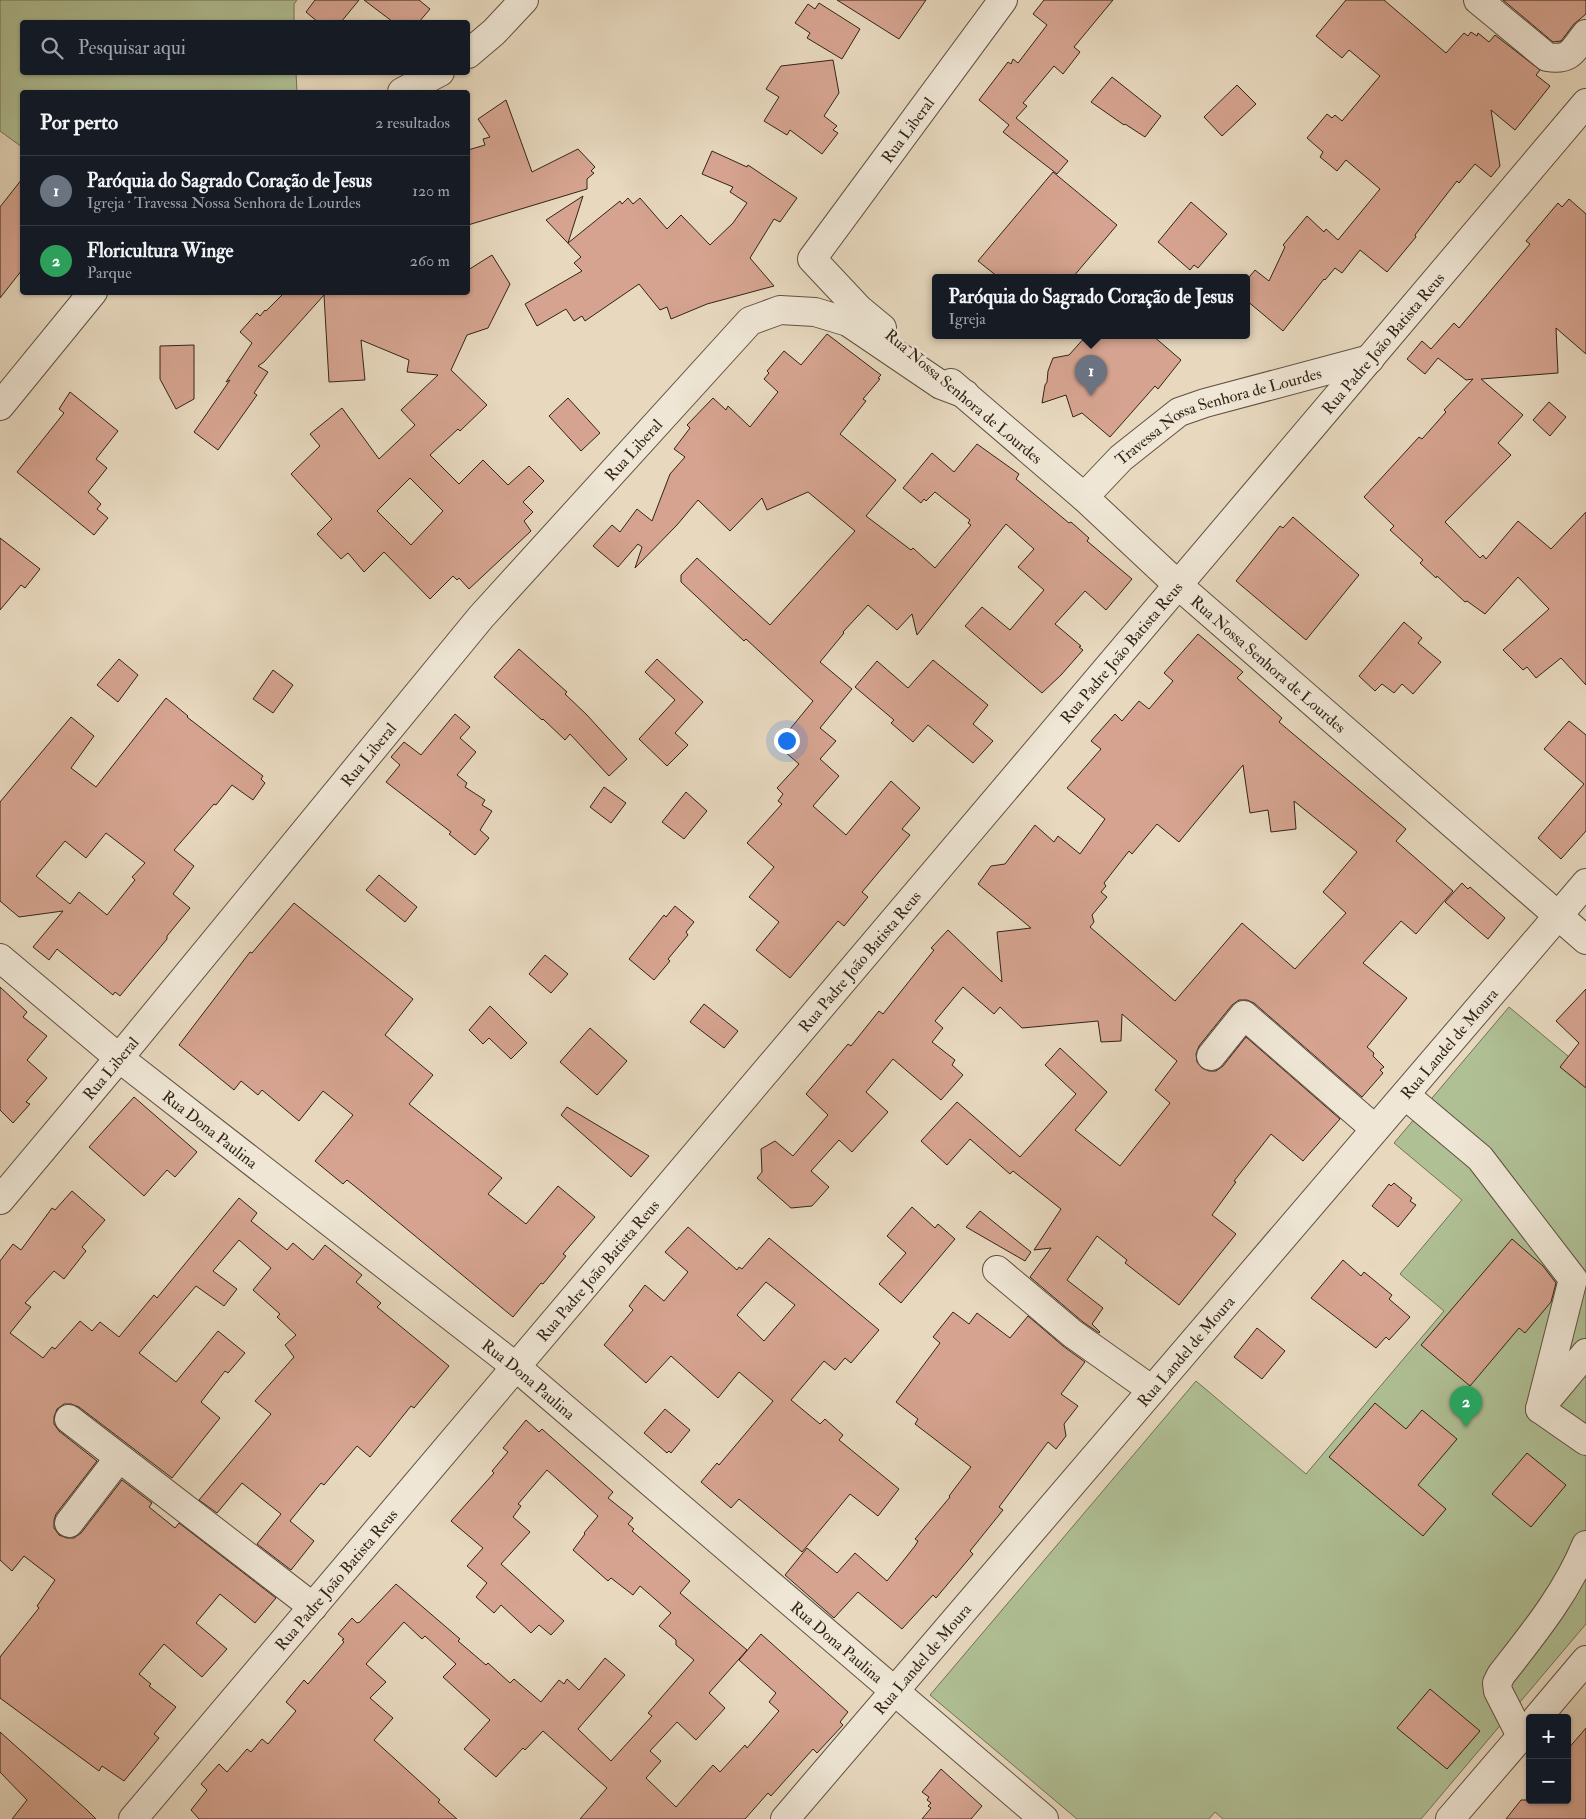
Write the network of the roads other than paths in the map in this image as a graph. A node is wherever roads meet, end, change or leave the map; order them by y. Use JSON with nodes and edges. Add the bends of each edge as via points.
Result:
{"nodes":[{"id":1,"x":524,"y":0,"type":"edge"},
{"id":2,"x":1003,"y":0,"type":"edge"},
{"id":3,"x":1478,"y":0,"type":"edge"},
{"id":4,"x":1586,"y":34,"type":"edge"},
{"id":5,"x":470,"y":52,"type":"edge"},
{"id":6,"x":434,"y":75,"type":"edge"},
{"id":7,"x":406,"y":90,"type":"edge"},
{"id":8,"x":1586,"y":103,"type":"edge"},
{"id":9,"x":91,"y":295,"type":"edge"},
{"id":10,"x":859,"y":310,"type":"joint"},
{"id":11,"x":1370,"y":359,"type":"junction"},
{"id":12,"x":965,"y":394,"type":"junction"},
{"id":13,"x":0,"y":406,"type":"edge"},
{"id":14,"x":1084,"y":497,"type":"junction"},
{"id":15,"x":1178,"y":585,"type":"junction"},
{"id":16,"x":1586,"y":883,"type":"edge"},
{"id":17,"x":1558,"y":916,"type":"junction"},
{"id":18,"x":1586,"y":940,"type":"edge"},
{"id":19,"x":0,"y":958,"type":"edge"},
{"id":20,"x":1211,"y":1056,"type":"dead end"},
{"id":21,"x":119,"y":1058,"type":"junction"},
{"id":22,"x":1405,"y":1095,"type":"junction"},
{"id":23,"x":1375,"y":1130,"type":"junction"},
{"id":24,"x":0,"y":1200,"type":"edge"},
{"id":25,"x":997,"y":1270,"type":"dead end"},
{"id":26,"x":1586,"y":1353,"type":"edge"},
{"id":27,"x":516,"y":1366,"type":"junction"},
{"id":28,"x":1152,"y":1390,"type":"junction"},
{"id":29,"x":1540,"y":1409,"type":"junction"},
{"id":30,"x":69,"y":1419,"type":"dead end"},
{"id":31,"x":1586,"y":1440,"type":"edge"},
{"id":32,"x":119,"y":1458,"type":"junction"},
{"id":33,"x":69,"y":1523,"type":"dead end"},
{"id":34,"x":1583,"y":1565,"type":"edge"},
{"id":35,"x":313,"y":1607,"type":"junction"},
{"id":36,"x":1586,"y":1660,"type":"edge"},
{"id":37,"x":895,"y":1692,"type":"junction"},
{"id":38,"x":1539,"y":1714,"type":"edge"},
{"id":39,"x":1526,"y":1723,"type":"edge"},
{"id":40,"x":1526,"y":1730,"type":"edge"},
{"id":41,"x":133,"y":1819,"type":"edge"},
{"id":42,"x":785,"y":1819,"type":"edge"},
{"id":43,"x":1044,"y":1819,"type":"edge"},
{"id":44,"x":1450,"y":1819,"type":"edge"}],
"edges":[{"from":1,"to":5,"type":"street"},
{"from":2,"to":10,"type":"street","name":"Rua Liberal","via":[[812,259]]},
{"from":3,"to":4,"type":"street","via":[[1547,57],[1559,59],[1569,56]]},
{"from":6,"to":7,"type":"street"},
{"from":8,"to":11,"type":"street","name":"Rua Padre João Batista Reus"},
{"from":9,"to":13,"type":"street"},
{"from":10,"to":12,"type":"street","name":"Rua Nossa Senhora de Lourdes"},
{"from":11,"to":14,"type":"street","name":"Travessa Nossa Senhora de Lourdes","via":[[1179,412],[1121,458]]},
{"from":11,"to":15,"type":"street","name":"Rua Padre João Batista Reus"},
{"from":12,"to":14,"type":"street","name":"Rua Nossa Senhora de Lourdes"},
{"from":12,"to":21,"type":"street","name":"Rua Liberal","via":[[941,385],[848,322],[814,312],[780,310],[750,321],[481,617]]},
{"from":14,"to":15,"type":"street","name":"Rua Nossa Senhora de Lourdes"},
{"from":15,"to":17,"type":"street","name":"Rua Nossa Senhora de Lourdes"},
{"from":15,"to":27,"type":"street","name":"Rua Padre João Batista Reus"},
{"from":16,"to":17,"type":"street","name":"Rua Landel de Moura"},
{"from":17,"to":18,"type":"street","name":"Rua Nossa Senhora de Lourdes"},
{"from":17,"to":22,"type":"street","name":"Rua Landel de Moura"},
{"from":19,"to":21,"type":"street","name":"Rua Dona Paulina"},
{"from":20,"to":23,"type":"street","via":[[1244,1015]]},
{"from":21,"to":24,"type":"street","name":"Rua Liberal"},
{"from":21,"to":27,"type":"street","name":"Rua Dona Paulina"},
{"from":22,"to":23,"type":"street","name":"Rua Landel de Moura"},
{"from":22,"to":29,"type":"street","via":[[1480,1158],[1573,1280]]},
{"from":23,"to":28,"type":"street","name":"Rua Landel de Moura"},
{"from":25,"to":28,"type":"street","via":[[1073,1334]]},
{"from":26,"to":29,"type":"street"},
{"from":27,"to":35,"type":"street","name":"Rua Padre João Batista Reus"},
{"from":27,"to":37,"type":"street","name":"Rua Dona Paulina"},
{"from":28,"to":37,"type":"street","name":"Rua Landel de Moura"},
{"from":29,"to":31,"type":"street"},
{"from":30,"to":32,"type":"street"},
{"from":32,"to":33,"type":"street"},
{"from":32,"to":35,"type":"street"},
{"from":34,"to":39,"type":"street","via":[[1497,1683],[1498,1691]]},
{"from":35,"to":41,"type":"street","name":"Rua Padre João Batista Reus"},
{"from":36,"to":38,"type":"street"},
{"from":37,"to":42,"type":"street","name":"Rua Landel de Moura"},
{"from":37,"to":43,"type":"street","name":"Rua Dona Paulina"},
{"from":40,"to":44,"type":"street"}]}
